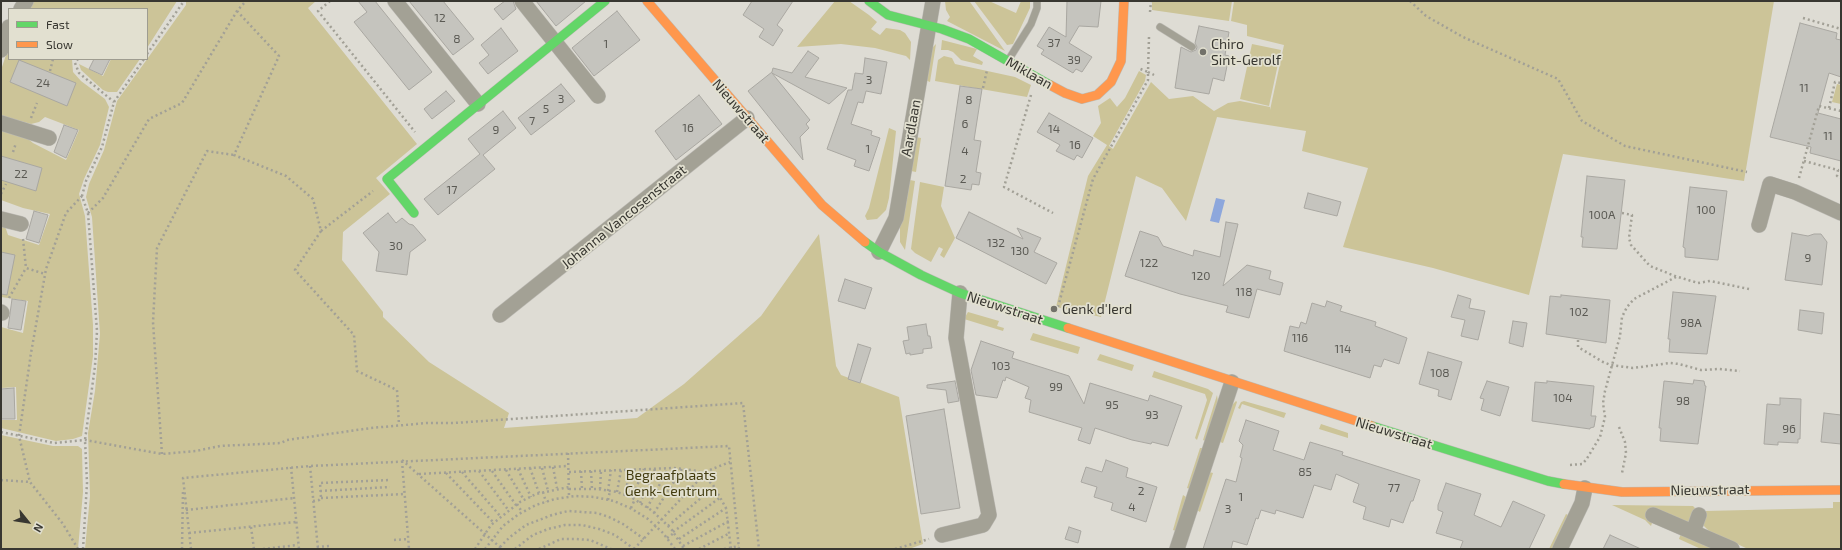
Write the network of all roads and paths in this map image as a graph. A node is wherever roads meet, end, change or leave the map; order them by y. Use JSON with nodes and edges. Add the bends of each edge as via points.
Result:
{"nodes":[{"id":1,"x":184,"y":1,"type":"edge"},
{"id":2,"x":246,"y":1,"type":"edge"},
{"id":3,"x":330,"y":1,"type":"edge"},
{"id":4,"x":395,"y":1,"type":"edge"},
{"id":5,"x":522,"y":1,"type":"edge"},
{"id":6,"x":605,"y":1,"type":"edge"},
{"id":7,"x":647,"y":1,"type":"edge"},
{"id":8,"x":869,"y":1,"type":"edge"},
{"id":9,"x":933,"y":1,"type":"edge"},
{"id":10,"x":1037,"y":1,"type":"edge"},
{"id":11,"x":1124,"y":1,"type":"edge"},
{"id":12,"x":1151,"y":1,"type":"edge"},
{"id":13,"x":1410,"y":1,"type":"edge"},
{"id":14,"x":237,"y":12,"type":"junction"},
{"id":15,"x":1150,"y":12,"type":"dead end"},
{"id":16,"x":1803,"y":18,"type":"dead end"},
{"id":17,"x":928,"y":25,"type":"junction"},
{"id":18,"x":1160,"y":27,"type":"dead end"},
{"id":19,"x":1841,"y":28,"type":"edge"},
{"id":20,"x":8,"y":30,"type":"edge"},
{"id":21,"x":1149,"y":37,"type":"dead end"},
{"id":22,"x":555,"y":42,"type":"junction"},
{"id":23,"x":1192,"y":47,"type":"dead end"},
{"id":24,"x":1,"y":50,"type":"edge"},
{"id":25,"x":148,"y":53,"type":"edge"},
{"id":26,"x":53,"y":60,"type":"edge"},
{"id":27,"x":77,"y":60,"type":"edge"},
{"id":28,"x":143,"y":60,"type":"edge"},
{"id":29,"x":1008,"y":61,"type":"junction"},
{"id":30,"x":1132,"y":66,"type":"dead end"},
{"id":31,"x":987,"y":69,"type":"dead end"},
{"id":32,"x":50,"y":72,"type":"dead end"},
{"id":33,"x":1148,"y":72,"type":"junction"},
{"id":34,"x":1154,"y":75,"type":"dead end"},
{"id":35,"x":1841,"y":83,"type":"edge"},
{"id":36,"x":983,"y":88,"type":"dead end"},
{"id":37,"x":1032,"y":92,"type":"dead end"},
{"id":38,"x":598,"y":96,"type":"dead end"},
{"id":39,"x":114,"y":102,"type":"junction"},
{"id":40,"x":37,"y":103,"type":"dead end"},
{"id":41,"x":478,"y":104,"type":"junction"},
{"id":42,"x":1829,"y":108,"type":"junction"},
{"id":43,"x":1841,"y":111,"type":"edge"},
{"id":44,"x":747,"y":118,"type":"junction"},
{"id":45,"x":29,"y":123,"type":"dead end"},
{"id":46,"x":1,"y":124,"type":"edge"},
{"id":47,"x":49,"y":138,"type":"dead end"},
{"id":48,"x":426,"y":147,"type":"junction"},
{"id":49,"x":234,"y":155,"type":"junction"},
{"id":50,"x":1804,"y":161,"type":"junction"},
{"id":51,"x":1747,"y":172,"type":"dead end"},
{"id":52,"x":1800,"y":174,"type":"dead end"},
{"id":53,"x":1841,"y":178,"type":"edge"},
{"id":54,"x":387,"y":179,"type":"junction"},
{"id":55,"x":6,"y":184,"type":"dead end"},
{"id":56,"x":1,"y":194,"type":"edge"},
{"id":57,"x":82,"y":196,"type":"junction"},
{"id":58,"x":88,"y":213,"type":"junction"},
{"id":59,"x":414,"y":213,"type":"dead end"},
{"id":60,"x":1053,"y":213,"type":"dead end"},
{"id":61,"x":1622,"y":213,"type":"dead end"},
{"id":62,"x":1841,"y":213,"type":"edge"},
{"id":63,"x":1,"y":219,"type":"edge"},
{"id":64,"x":21,"y":224,"type":"dead end"},
{"id":65,"x":1759,"y":225,"type":"dead end"},
{"id":66,"x":321,"y":232,"type":"junction"},
{"id":67,"x":23,"y":238,"type":"dead end"},
{"id":68,"x":879,"y":252,"type":"junction"},
{"id":69,"x":26,"y":268,"type":"junction"},
{"id":70,"x":45,"y":274,"type":"junction"},
{"id":71,"x":1676,"y":277,"type":"junction"},
{"id":72,"x":1749,"y":289,"type":"dead end"},
{"id":73,"x":960,"y":293,"type":"junction"},
{"id":74,"x":9,"y":298,"type":"dead end"},
{"id":75,"x":1057,"y":312,"type":"dead end"},
{"id":76,"x":500,"y":315,"type":"dead end"},
{"id":77,"x":1578,"y":340,"type":"dead end"},
{"id":78,"x":1611,"y":365,"type":"junction"},
{"id":79,"x":1740,"y":371,"type":"dead end"},
{"id":80,"x":1232,"y":382,"type":"junction"},
{"id":81,"x":399,"y":425,"type":"junction"},
{"id":82,"x":1618,"y":427,"type":"dead end"},
{"id":83,"x":1,"y":432,"type":"edge"},
{"id":84,"x":19,"y":436,"type":"junction"},
{"id":85,"x":84,"y":440,"type":"junction"},
{"id":86,"x":568,"y":453,"type":"junction"},
{"id":87,"x":162,"y":454,"type":"junction"},
{"id":88,"x":402,"y":460,"type":"junction"},
{"id":89,"x":730,"y":462,"type":"junction"},
{"id":90,"x":1565,"y":464,"type":"dead end"},
{"id":91,"x":310,"y":466,"type":"junction"},
{"id":92,"x":568,"y":466,"type":"junction"},
{"id":93,"x":291,"y":467,"type":"junction"},
{"id":94,"x":553,"y":467,"type":"junction"},
{"id":95,"x":530,"y":468,"type":"junction"},
{"id":96,"x":542,"y":468,"type":"junction"},
{"id":97,"x":668,"y":468,"type":"junction"},
{"id":98,"x":518,"y":469,"type":"junction"},
{"id":99,"x":644,"y":469,"type":"junction"},
{"id":100,"x":655,"y":469,"type":"junction"},
{"id":101,"x":682,"y":469,"type":"junction"},
{"id":102,"x":492,"y":470,"type":"junction"},
{"id":103,"x":506,"y":470,"type":"junction"},
{"id":104,"x":611,"y":470,"type":"junction"},
{"id":105,"x":621,"y":470,"type":"junction"},
{"id":106,"x":630,"y":470,"type":"junction"},
{"id":107,"x":479,"y":471,"type":"junction"},
{"id":108,"x":581,"y":471,"type":"junction"},
{"id":109,"x":591,"y":471,"type":"junction"},
{"id":110,"x":601,"y":471,"type":"junction"},
{"id":111,"x":462,"y":472,"type":"junction"},
{"id":112,"x":568,"y":472,"type":"junction"},
{"id":113,"x":445,"y":473,"type":"junction"},
{"id":114,"x":419,"y":474,"type":"junction"},
{"id":115,"x":703,"y":476,"type":"junction"},
{"id":116,"x":183,"y":478,"type":"junction"},
{"id":117,"x":1,"y":480,"type":"edge"},
{"id":118,"x":390,"y":480,"type":"dead end"},
{"id":119,"x":30,"y":482,"type":"junction"},
{"id":120,"x":714,"y":486,"type":"junction"},
{"id":121,"x":390,"y":487,"type":"dead end"},
{"id":122,"x":556,"y":488,"type":"junction"},
{"id":123,"x":569,"y":488,"type":"junction"},
{"id":124,"x":1585,"y":488,"type":"junction"},
{"id":125,"x":582,"y":489,"type":"junction"},
{"id":126,"x":592,"y":489,"type":"junction"},
{"id":127,"x":548,"y":490,"type":"junction"},
{"id":128,"x":600,"y":490,"type":"junction"},
{"id":129,"x":1841,"y":490,"type":"edge"},
{"id":130,"x":320,"y":491,"type":"junction"},
{"id":131,"x":609,"y":491,"type":"junction"},
{"id":132,"x":543,"y":492,"type":"junction"},
{"id":133,"x":617,"y":492,"type":"junction"},
{"id":134,"x":1619,"y":492,"type":"junction"},
{"id":135,"x":405,"y":494,"type":"junction"},
{"id":136,"x":539,"y":494,"type":"junction"},
{"id":137,"x":625,"y":495,"type":"junction"},
{"id":138,"x":531,"y":497,"type":"junction"},
{"id":139,"x":569,"y":497,"type":"junction"},
{"id":140,"x":721,"y":497,"type":"junction"},
{"id":141,"x":294,"y":498,"type":"junction"},
{"id":142,"x":321,"y":498,"type":"junction"},
{"id":143,"x":634,"y":499,"type":"junction"},
{"id":144,"x":524,"y":500,"type":"junction"},
{"id":145,"x":608,"y":500,"type":"junction"},
{"id":146,"x":313,"y":501,"type":"junction"},
{"id":147,"x":546,"y":502,"type":"junction"},
{"id":148,"x":640,"y":503,"type":"junction"},
{"id":149,"x":517,"y":505,"type":"junction"},
{"id":150,"x":630,"y":508,"type":"junction"},
{"id":151,"x":647,"y":508,"type":"junction"},
{"id":152,"x":726,"y":508,"type":"junction"},
{"id":153,"x":186,"y":510,"type":"junction"},
{"id":154,"x":509,"y":511,"type":"junction"},
{"id":155,"x":522,"y":512,"type":"junction"},
{"id":156,"x":654,"y":513,"type":"junction"},
{"id":157,"x":1653,"y":515,"type":"dead end"},
{"id":158,"x":1700,"y":515,"type":"dead end"},
{"id":159,"x":501,"y":517,"type":"junction"},
{"id":160,"x":662,"y":520,"type":"junction"},
{"id":161,"x":729,"y":521,"type":"junction"},
{"id":162,"x":296,"y":522,"type":"junction"},
{"id":163,"x":494,"y":523,"type":"junction"},
{"id":164,"x":655,"y":526,"type":"junction"},
{"id":165,"x":668,"y":526,"type":"junction"},
{"id":166,"x":251,"y":527,"type":"junction"},
{"id":167,"x":674,"y":532,"type":"junction"},
{"id":168,"x":1693,"y":532,"type":"junction"},
{"id":169,"x":189,"y":533,"type":"junction"},
{"id":170,"x":484,"y":533,"type":"junction"},
{"id":171,"x":730,"y":534,"type":"junction"},
{"id":172,"x":942,"y":535,"type":"joint"},
{"id":173,"x":667,"y":538,"type":"junction"},
{"id":174,"x":408,"y":539,"type":"junction"},
{"id":175,"x":491,"y":539,"type":"junction"},
{"id":176,"x":644,"y":539,"type":"junction"},
{"id":177,"x":679,"y":539,"type":"junction"},
{"id":178,"x":394,"y":540,"type":"dead end"},
{"id":179,"x":298,"y":545,"type":"junction"},
{"id":180,"x":329,"y":546,"type":"dead end"},
{"id":181,"x":739,"y":547,"type":"edge"},
{"id":182,"x":317,"y":548,"type":"edge"},
{"id":183,"x":501,"y":548,"type":"edge"},
{"id":184,"x":684,"y":548,"type":"edge"},
{"id":185,"x":731,"y":548,"type":"edge"},
{"id":186,"x":78,"y":549,"type":"edge"},
{"id":187,"x":83,"y":549,"type":"edge"},
{"id":188,"x":182,"y":549,"type":"edge"},
{"id":189,"x":191,"y":549,"type":"edge"},
{"id":190,"x":254,"y":549,"type":"edge"},
{"id":191,"x":263,"y":549,"type":"edge"},
{"id":192,"x":299,"y":549,"type":"edge"},
{"id":193,"x":409,"y":549,"type":"edge"},
{"id":194,"x":475,"y":549,"type":"edge"},
{"id":195,"x":485,"y":549,"type":"edge"},
{"id":196,"x":515,"y":549,"type":"edge"},
{"id":197,"x":539,"y":549,"type":"edge"},
{"id":198,"x":611,"y":549,"type":"edge"},
{"id":199,"x":634,"y":549,"type":"edge"},
{"id":200,"x":675,"y":549,"type":"edge"},
{"id":201,"x":699,"y":549,"type":"edge"},
{"id":202,"x":724,"y":549,"type":"edge"},
{"id":203,"x":759,"y":549,"type":"edge"},
{"id":204,"x":895,"y":549,"type":"edge"},
{"id":205,"x":1177,"y":549,"type":"edge"},
{"id":206,"x":1560,"y":549,"type":"edge"},
{"id":207,"x":1732,"y":549,"type":"edge"}],
"edges":[{"from":1,"to":25,"type":"path"},
{"from":2,"to":14,"type":"path"},
{"from":3,"to":48,"type":"path","via":[[318,11]]},
{"from":4,"to":41,"type":"street"},
{"from":5,"to":22,"type":"street"},
{"from":6,"to":22,"type":"street"},
{"from":7,"to":44,"type":"street","name":"Nieuwstraat"},
{"from":8,"to":17,"type":"street","name":"Miklaan","via":[[888,15]]},
{"from":9,"to":17,"type":"street","name":"Aardlaan"},
{"from":10,"to":29,"type":"lane","via":[[1031,24]]},
{"from":11,"to":29,"type":"street","name":"Miklaan","via":[[1120,61],[1110,82],[1097,95],[1082,99],[1065,93]]},
{"from":12,"to":15,"type":"path"},
{"from":13,"to":51,"type":"path","via":[[1426,16],[1463,37],[1558,79],[1582,121],[1625,146]]},
{"from":14,"to":49,"type":"path","via":[[279,56]]},
{"from":14,"to":58,"type":"path","via":[[182,103],[149,119],[103,198]]},
{"from":16,"to":19,"type":"path"},
{"from":17,"to":29,"type":"street","name":"Miklaan","via":[[969,39]]},
{"from":17,"to":68,"type":"street","name":"Aardlaan","via":[[896,218]]},
{"from":18,"to":23,"type":"lane"},
{"from":20,"to":24,"type":"street"},
{"from":21,"to":33,"type":"path"},
{"from":22,"to":38,"type":"street"},
{"from":22,"to":41,"type":"street"},
{"from":26,"to":32,"type":"path"},
{"from":27,"to":39,"type":"path","via":[[75,63],[79,73]]},
{"from":28,"to":39,"type":"path"},
{"from":30,"to":33,"type":"path"},
{"from":31,"to":36,"type":"path"},
{"from":33,"to":34,"type":"path"},
{"from":33,"to":75,"type":"path","via":[[1148,80],[1093,179]]},
{"from":35,"to":42,"type":"path","via":[[1835,82]]},
{"from":37,"to":60,"type":"path","via":[[1004,187]]},
{"from":39,"to":57,"type":"path","via":[[102,147]]},
{"from":40,"to":45,"type":"path"},
{"from":41,"to":48,"type":"street"},
{"from":42,"to":43,"type":"path"},
{"from":42,"to":50,"type":"path","via":[[1819,106]]},
{"from":44,"to":68,"type":"street","name":"Nieuwstraat","via":[[822,205]]},
{"from":44,"to":76,"type":"street","name":"Johanna Vancosenstraat"},
{"from":46,"to":47,"type":"street"},
{"from":48,"to":54,"type":"street"},
{"from":49,"to":66,"type":"path","via":[[286,176],[313,199]]},
{"from":49,"to":87,"type":"path","via":[[208,151],[157,248],[153,322]]},
{"from":50,"to":52,"type":"path"},
{"from":50,"to":53,"type":"path","via":[[1838,170],[1837,176]]},
{"from":54,"to":59,"type":"street"},
{"from":54,"to":66,"type":"path"},
{"from":55,"to":56,"type":"path"},
{"from":57,"to":58,"type":"path"},
{"from":57,"to":70,"type":"path","via":[[66,213]]},
{"from":58,"to":85,"type":"path","via":[[97,331],[96,366]]},
{"from":61,"to":71,"type":"path","via":[[1632,215],[1629,238],[1640,256],[1650,266]]},
{"from":62,"to":65,"type":"street","via":[[1795,192],[1770,184]]},
{"from":63,"to":64,"type":"street"},
{"from":66,"to":81,"type":"path","via":[[295,270],[354,335],[357,371],[397,390]]},
{"from":67,"to":69,"type":"path"},
{"from":68,"to":73,"type":"street","name":"Nieuwstraat"},
{"from":69,"to":70,"type":"path"},
{"from":69,"to":74,"type":"path"},
{"from":70,"to":84,"type":"path"},
{"from":71,"to":72,"type":"path","via":[[1698,283],[1710,281]]},
{"from":71,"to":78,"type":"path","via":[[1634,299],[1627,307],[1622,317],[1620,336]]},
{"from":73,"to":80,"type":"street","name":"Nieuwstraat"},
{"from":73,"to":172,"type":"street","name":"Nieuwstraat","via":[[956,338],[989,516],[983,524]]},
{"from":77,"to":78,"type":"path","via":[[1578,347]]},
{"from":78,"to":79,"type":"path","via":[[1633,368],[1670,363],[1701,370]]},
{"from":78,"to":90,"type":"path","via":[[1603,403],[1605,418],[1600,437],[1582,464]]},
{"from":80,"to":124,"type":"street","name":"Nieuwstraat","via":[[1548,481]]},
{"from":80,"to":205,"type":"street"},
{"from":81,"to":87,"type":"path","via":[[287,440],[281,443],[220,446]]},
{"from":81,"to":203,"type":"path","via":[[454,424],[743,403]]},
{"from":82,"to":134,"type":"path","via":[[1625,442],[1626,453]]},
{"from":83,"to":84,"type":"path"},
{"from":84,"to":85,"type":"path","via":[[54,443]]},
{"from":84,"to":119,"type":"path"},
{"from":85,"to":87,"type":"path"},
{"from":85,"to":187,"type":"path","via":[[87,483]]},
{"from":86,"to":88,"type":"path"},
{"from":86,"to":89,"type":"path","via":[[728,446]]},
{"from":86,"to":92,"type":"path"},
{"from":88,"to":91,"type":"path"},
{"from":88,"to":114,"type":"path"},
{"from":88,"to":135,"type":"path"},
{"from":89,"to":115,"type":"path","via":[[707,471]]},
{"from":89,"to":181,"type":"path"},
{"from":91,"to":93,"type":"path"},
{"from":91,"to":146,"type":"path"},
{"from":92,"to":94,"type":"path"},
{"from":92,"to":112,"type":"path"},
{"from":93,"to":116,"type":"path"},
{"from":93,"to":141,"type":"path"},
{"from":94,"to":96,"type":"path"},
{"from":94,"to":122,"type":"path"},
{"from":95,"to":96,"type":"path"},
{"from":95,"to":98,"type":"path"},
{"from":95,"to":136,"type":"path"},
{"from":96,"to":127,"type":"path"},
{"from":97,"to":100,"type":"path"},
{"from":97,"to":101,"type":"path"},
{"from":97,"to":151,"type":"path"},
{"from":98,"to":103,"type":"path"},
{"from":98,"to":138,"type":"path"},
{"from":99,"to":100,"type":"path"},
{"from":99,"to":106,"type":"path"},
{"from":99,"to":143,"type":"path"},
{"from":100,"to":148,"type":"path"},
{"from":101,"to":115,"type":"path","via":[[698,471]]},
{"from":101,"to":156,"type":"path"},
{"from":102,"to":103,"type":"path"},
{"from":102,"to":107,"type":"path"},
{"from":102,"to":149,"type":"path"},
{"from":103,"to":144,"type":"path"},
{"from":104,"to":105,"type":"path"},
{"from":104,"to":110,"type":"path"},
{"from":104,"to":131,"type":"path"},
{"from":105,"to":106,"type":"path"},
{"from":105,"to":133,"type":"path"},
{"from":106,"to":137,"type":"path"},
{"from":107,"to":111,"type":"path"},
{"from":107,"to":154,"type":"path"},
{"from":108,"to":109,"type":"path"},
{"from":108,"to":112,"type":"path"},
{"from":108,"to":125,"type":"path"},
{"from":109,"to":110,"type":"path"},
{"from":109,"to":126,"type":"path"},
{"from":110,"to":128,"type":"path"},
{"from":111,"to":113,"type":"path"},
{"from":111,"to":159,"type":"path"},
{"from":112,"to":123,"type":"path"},
{"from":113,"to":114,"type":"path"},
{"from":113,"to":163,"type":"path"},
{"from":114,"to":170,"type":"path"},
{"from":115,"to":120,"type":"path"},
{"from":115,"to":160,"type":"path"},
{"from":116,"to":153,"type":"path"},
{"from":116,"to":188,"type":"path"},
{"from":117,"to":119,"type":"path"},
{"from":118,"to":130,"type":"path","via":[[320,483]]},
{"from":119,"to":186,"type":"path","via":[[63,524]]},
{"from":120,"to":140,"type":"path"},
{"from":120,"to":165,"type":"path"},
{"from":121,"to":130,"type":"path"},
{"from":122,"to":123,"type":"path"},
{"from":122,"to":127,"type":"path"},
{"from":123,"to":125,"type":"path"},
{"from":123,"to":139,"type":"path"},
{"from":124,"to":134,"type":"street","name":"Nieuwstraat"},
{"from":124,"to":206,"type":"street","via":[[1582,503]]},
{"from":125,"to":126,"type":"path"},
{"from":126,"to":128,"type":"path"},
{"from":127,"to":132,"type":"path"},
{"from":128,"to":131,"type":"path"},
{"from":129,"to":134,"type":"street","name":"Nieuwstraat"},
{"from":130,"to":142,"type":"path"},
{"from":131,"to":133,"type":"path"},
{"from":131,"to":145,"type":"path"},
{"from":132,"to":136,"type":"path"},
{"from":132,"to":147,"type":"path"},
{"from":133,"to":137,"type":"path"},
{"from":135,"to":142,"type":"path"},
{"from":135,"to":174,"type":"path"},
{"from":136,"to":138,"type":"path"},
{"from":137,"to":143,"type":"path"},
{"from":138,"to":144,"type":"path"},
{"from":139,"to":145,"type":"path"},
{"from":139,"to":147,"type":"path"},
{"from":140,"to":152,"type":"path"},
{"from":140,"to":167,"type":"path"},
{"from":141,"to":153,"type":"path"},
{"from":141,"to":162,"type":"path"},
{"from":142,"to":146,"type":"path"},
{"from":143,"to":148,"type":"path"},
{"from":143,"to":150,"type":"path"},
{"from":144,"to":149,"type":"path"},
{"from":145,"to":150,"type":"path"},
{"from":146,"to":182,"type":"path"},
{"from":147,"to":155,"type":"path"},
{"from":148,"to":151,"type":"path"},
{"from":149,"to":154,"type":"path"},
{"from":149,"to":155,"type":"path"},
{"from":150,"to":164,"type":"path"},
{"from":151,"to":156,"type":"path"},
{"from":152,"to":161,"type":"path"},
{"from":152,"to":177,"type":"path"},
{"from":153,"to":169,"type":"path"},
{"from":154,"to":159,"type":"path"},
{"from":155,"to":175,"type":"path"},
{"from":156,"to":160,"type":"path"},
{"from":157,"to":168,"type":"street"},
{"from":158,"to":168,"type":"street"},
{"from":159,"to":163,"type":"path"},
{"from":160,"to":164,"type":"path"},
{"from":160,"to":165,"type":"path"},
{"from":161,"to":171,"type":"path"},
{"from":161,"to":184,"type":"path"},
{"from":162,"to":166,"type":"path"},
{"from":162,"to":179,"type":"path"},
{"from":163,"to":170,"type":"path"},
{"from":164,"to":173,"type":"path"},
{"from":164,"to":176,"type":"path"},
{"from":165,"to":167,"type":"path"},
{"from":166,"to":169,"type":"path"},
{"from":166,"to":190,"type":"path"},
{"from":167,"to":173,"type":"path"},
{"from":167,"to":177,"type":"path"},
{"from":168,"to":207,"type":"street"},
{"from":169,"to":189,"type":"path"},
{"from":170,"to":175,"type":"path"},
{"from":170,"to":194,"type":"path"},
{"from":171,"to":185,"type":"path"},
{"from":171,"to":201,"type":"path"},
{"from":172,"to":204,"type":"path"},
{"from":173,"to":200,"type":"path"},
{"from":174,"to":178,"type":"path"},
{"from":174,"to":193,"type":"path"},
{"from":175,"to":183,"type":"path"},
{"from":175,"to":195,"type":"path"},
{"from":176,"to":183,"type":"path","via":[[609,517],[598,513],[568,511],[526,525],[510,536]]},
{"from":176,"to":199,"type":"path"},
{"from":177,"to":184,"type":"path"},
{"from":179,"to":191,"type":"path"},
{"from":179,"to":192,"type":"path"},
{"from":180,"to":182,"type":"path"},
{"from":181,"to":185,"type":"path"},
{"from":185,"to":202,"type":"path"},
{"from":196,"to":199,"type":"path","via":[[533,535],[565,525],[599,529],[615,535]]},
{"from":197,"to":198,"type":"path","via":[[561,539],[576,539],[590,540]]}]}
